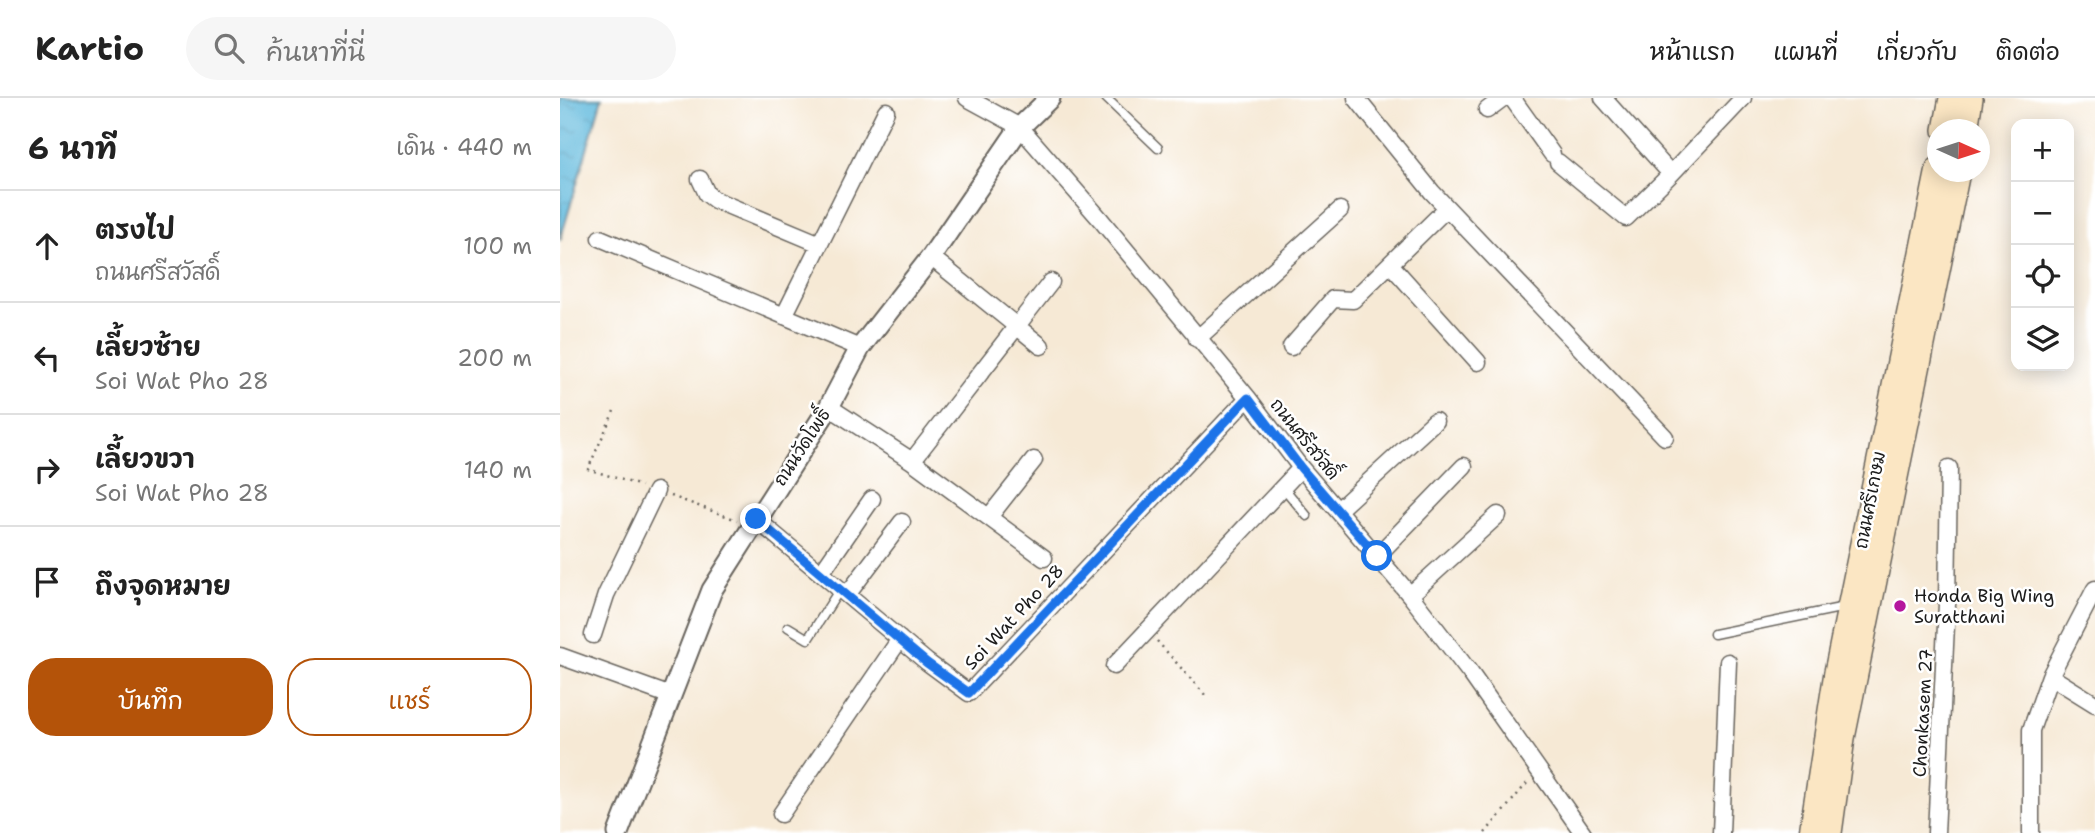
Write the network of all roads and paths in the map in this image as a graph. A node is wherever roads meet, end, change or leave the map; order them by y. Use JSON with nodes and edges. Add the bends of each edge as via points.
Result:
{"nodes":[{"id":1,"x":967,"y":98,"type":"edge"},
{"id":2,"x":1051,"y":98,"type":"edge"},
{"id":3,"x":1106,"y":98,"type":"edge"},
{"id":4,"x":1356,"y":98,"type":"edge"},
{"id":5,"x":1503,"y":98,"type":"edge"},
{"id":6,"x":1512,"y":98,"type":"edge"},
{"id":7,"x":1603,"y":98,"type":"edge"},
{"id":8,"x":1951,"y":98,"type":"edge"},
{"id":9,"x":1972,"y":98,"type":"edge"},
{"id":10,"x":1734,"y":101,"type":"edge"},
{"id":11,"x":1487,"y":110,"type":"dead end"},
{"id":12,"x":886,"y":111,"type":"dead end"},
{"id":13,"x":1947,"y":119,"type":"edge"},
{"id":14,"x":1968,"y":119,"type":"edge"},
{"id":15,"x":1020,"y":127,"type":"junction"},
{"id":16,"x":1158,"y":148,"type":"dead end"},
{"id":17,"x":1671,"y":174,"type":"junction"},
{"id":18,"x":700,"y":178,"type":"dead end"},
{"id":19,"x":1935,"y":182,"type":"edge"},
{"id":20,"x":1956,"y":182,"type":"edge"},
{"id":21,"x":1447,"y":208,"type":"junction"},
{"id":22,"x":1340,"y":210,"type":"dead end"},
{"id":23,"x":600,"y":237,"type":"dead end"},
{"id":24,"x":820,"y":244,"type":"junction"},
{"id":25,"x":931,"y":257,"type":"junction"},
{"id":26,"x":1390,"y":264,"type":"junction"},
{"id":27,"x":1051,"y":282,"type":"dead end"},
{"id":28,"x":784,"y":316,"type":"junction"},
{"id":29,"x":1018,"y":326,"type":"junction"},
{"id":30,"x":1197,"y":339,"type":"junction"},
{"id":31,"x":1041,"y":346,"type":"dead end"},
{"id":32,"x":1291,"y":347,"type":"dead end"},
{"id":33,"x":860,"y":348,"type":"junction"},
{"id":34,"x":1478,"y":362,"type":"dead end"},
{"id":35,"x":1248,"y":398,"type":"junction"},
{"id":36,"x":828,"y":407,"type":"junction"},
{"id":37,"x":1435,"y":421,"type":"dead end"},
{"id":38,"x":1665,"y":437,"type":"dead end"},
{"id":39,"x":1034,"y":460,"type":"dead end"},
{"id":40,"x":1887,"y":460,"type":"junction"},
{"id":41,"x":912,"y":461,"type":"junction"},
{"id":42,"x":1464,"y":466,"type":"dead end"},
{"id":43,"x":1301,"y":468,"type":"junction"},
{"id":44,"x":1949,"y":468,"type":"dead end"},
{"id":45,"x":1283,"y":487,"type":"junction"},
{"id":46,"x":656,"y":491,"type":"dead end"},
{"id":47,"x":872,"y":499,"type":"dead end"},
{"id":48,"x":1338,"y":510,"type":"junction"},
{"id":49,"x":1498,"y":515,"type":"dead end"},
{"id":50,"x":1307,"y":516,"type":"dead end"},
{"id":51,"x":989,"y":517,"type":"junction"},
{"id":52,"x":756,"y":519,"type":"junction"},
{"id":53,"x":902,"y":522,"type":"dead end"},
{"id":54,"x":1377,"y":556,"type":"junction"},
{"id":55,"x":1044,"y":558,"type":"dead end"},
{"id":56,"x":821,"y":573,"type":"junction"},
{"id":57,"x":2095,"y":589,"type":"edge"},
{"id":58,"x":843,"y":592,"type":"junction"},
{"id":59,"x":1410,"y":595,"type":"junction"},
{"id":60,"x":1849,"y":606,"type":"junction"},
{"id":61,"x":788,"y":627,"type":"dead end"},
{"id":62,"x":1147,"y":631,"type":"junction"},
{"id":63,"x":1714,"y":634,"type":"dead end"},
{"id":64,"x":593,"y":635,"type":"dead end"},
{"id":65,"x":900,"y":639,"type":"junction"},
{"id":66,"x":560,"y":656,"type":"edge"},
{"id":67,"x":1728,"y":662,"type":"dead end"},
{"id":68,"x":1114,"y":666,"type":"dead end"},
{"id":69,"x":2050,"y":676,"type":"junction"},
{"id":70,"x":1206,"y":695,"type":"dead end"},
{"id":71,"x":671,"y":696,"type":"junction"},
{"id":72,"x":2095,"y":704,"type":"edge"},
{"id":73,"x":1538,"y":769,"type":"junction"},
{"id":74,"x":781,"y":814,"type":"dead end"},
{"id":75,"x":618,"y":833,"type":"edge"},
{"id":76,"x":1485,"y":833,"type":"edge"},
{"id":77,"x":1583,"y":833,"type":"edge"},
{"id":78,"x":1721,"y":833,"type":"edge"},
{"id":79,"x":1811,"y":833,"type":"edge"},
{"id":80,"x":1830,"y":833,"type":"edge"},
{"id":81,"x":1936,"y":833,"type":"edge"},
{"id":82,"x":2031,"y":833,"type":"edge"}],
"edges":[{"from":1,"to":15,"type":"street","name":"ถนนศรีสวัสดิ์"},
{"from":2,"to":15,"type":"street","name":"ถนนวัดโพธิ์"},
{"from":3,"to":16,"type":"lane"},
{"from":4,"to":21,"type":"street"},
{"from":5,"to":11,"type":"street"},
{"from":6,"to":17,"type":"street","via":[[1555,158],[1626,218]]},
{"from":7,"to":17,"type":"street"},
{"from":8,"to":13,"type":"main road"},
{"from":9,"to":14,"type":"main road"},
{"from":10,"to":17,"type":"street"},
{"from":12,"to":24,"type":"street"},
{"from":15,"to":25,"type":"street","name":"ถนนวัดโพธิ์"},
{"from":15,"to":30,"type":"street","name":"ถนนศรีสวัสดิ์"},
{"from":18,"to":24,"type":"street","via":[[715,200]]},
{"from":19,"to":40,"type":"main road","name":"ถนนศรีเกษม"},
{"from":20,"to":40,"type":"main road","name":"ถนนศรีเกษม"},
{"from":21,"to":26,"type":"street"},
{"from":21,"to":38,"type":"street"},
{"from":22,"to":30,"type":"street"},
{"from":23,"to":28,"type":"street"},
{"from":24,"to":28,"type":"street"},
{"from":25,"to":29,"type":"street"},
{"from":25,"to":33,"type":"street","name":"ถนนวัดโพธิ์"},
{"from":26,"to":32,"type":"street","via":[[1353,300],[1333,299]]},
{"from":26,"to":34,"type":"street"},
{"from":27,"to":29,"type":"street"},
{"from":28,"to":33,"type":"street"},
{"from":29,"to":31,"type":"street"},
{"from":29,"to":41,"type":"street"},
{"from":30,"to":35,"type":"street","name":"ถนนศรีสวัสดิ์"},
{"from":33,"to":36,"type":"street","name":"ถนนวัดโพธิ์"},
{"from":35,"to":43,"type":"street","name":"ถนนศรีสวัสดิ์"},
{"from":35,"to":65,"type":"street","name":"Soi Wat Pho 28","via":[[969,693]]},
{"from":36,"to":41,"type":"street"},
{"from":36,"to":52,"type":"street","name":"ถนนวัดโพธิ์"},
{"from":37,"to":48,"type":"street"},
{"from":39,"to":51,"type":"street"},
{"from":40,"to":60,"type":"main road","name":"ถนนศรีเกษม"},
{"from":40,"to":80,"type":"main road","name":"ถนนศรีเกษม"},
{"from":41,"to":51,"type":"street"},
{"from":42,"to":54,"type":"street"},
{"from":43,"to":45,"type":"street"},
{"from":43,"to":48,"type":"street","name":"ถนนศรีสวัสดิ์"},
{"from":44,"to":81,"type":"street","name":"Chonkasem 27","via":[[1948,604]]},
{"from":45,"to":50,"type":"lane"},
{"from":45,"to":62,"type":"street"},
{"from":46,"to":64,"type":"street","via":[[606,595]]},
{"from":47,"to":56,"type":"street"},
{"from":48,"to":54,"type":"street","name":"ถนนศรีสวัสดิ์"},
{"from":49,"to":59,"type":"street"},
{"from":51,"to":55,"type":"street"},
{"from":52,"to":56,"type":"street","name":"Soi Wat Pho 28"},
{"from":52,"to":71,"type":"street","name":"ถนนวัดโพธิ์","via":[[712,590]]},
{"from":53,"to":58,"type":"street"},
{"from":54,"to":59,"type":"street","name":"ถนนศรีสวัสดิ์"},
{"from":56,"to":58,"type":"street","name":"Soi Wat Pho 28"},
{"from":57,"to":69,"type":"street"},
{"from":58,"to":61,"type":"lane","via":[[808,639]]},
{"from":58,"to":65,"type":"street","name":"Soi Wat Pho 28"},
{"from":59,"to":73,"type":"street","name":"ถนนศรีสวัสดิ์"},
{"from":60,"to":63,"type":"lane"},
{"from":60,"to":79,"type":"main road","name":"ถนนศรีเกษม"},
{"from":62,"to":68,"type":"street"},
{"from":62,"to":70,"type":"path"},
{"from":65,"to":74,"type":"street"},
{"from":66,"to":71,"type":"street"},
{"from":67,"to":78,"type":"street"},
{"from":69,"to":72,"type":"street"},
{"from":69,"to":82,"type":"street","via":[[2031,730]]},
{"from":71,"to":75,"type":"street","name":"ถนนวัดโพธิ์"},
{"from":73,"to":76,"type":"path"},
{"from":73,"to":77,"type":"street","name":"ถนนศรีสวัสดิ์"}]}
